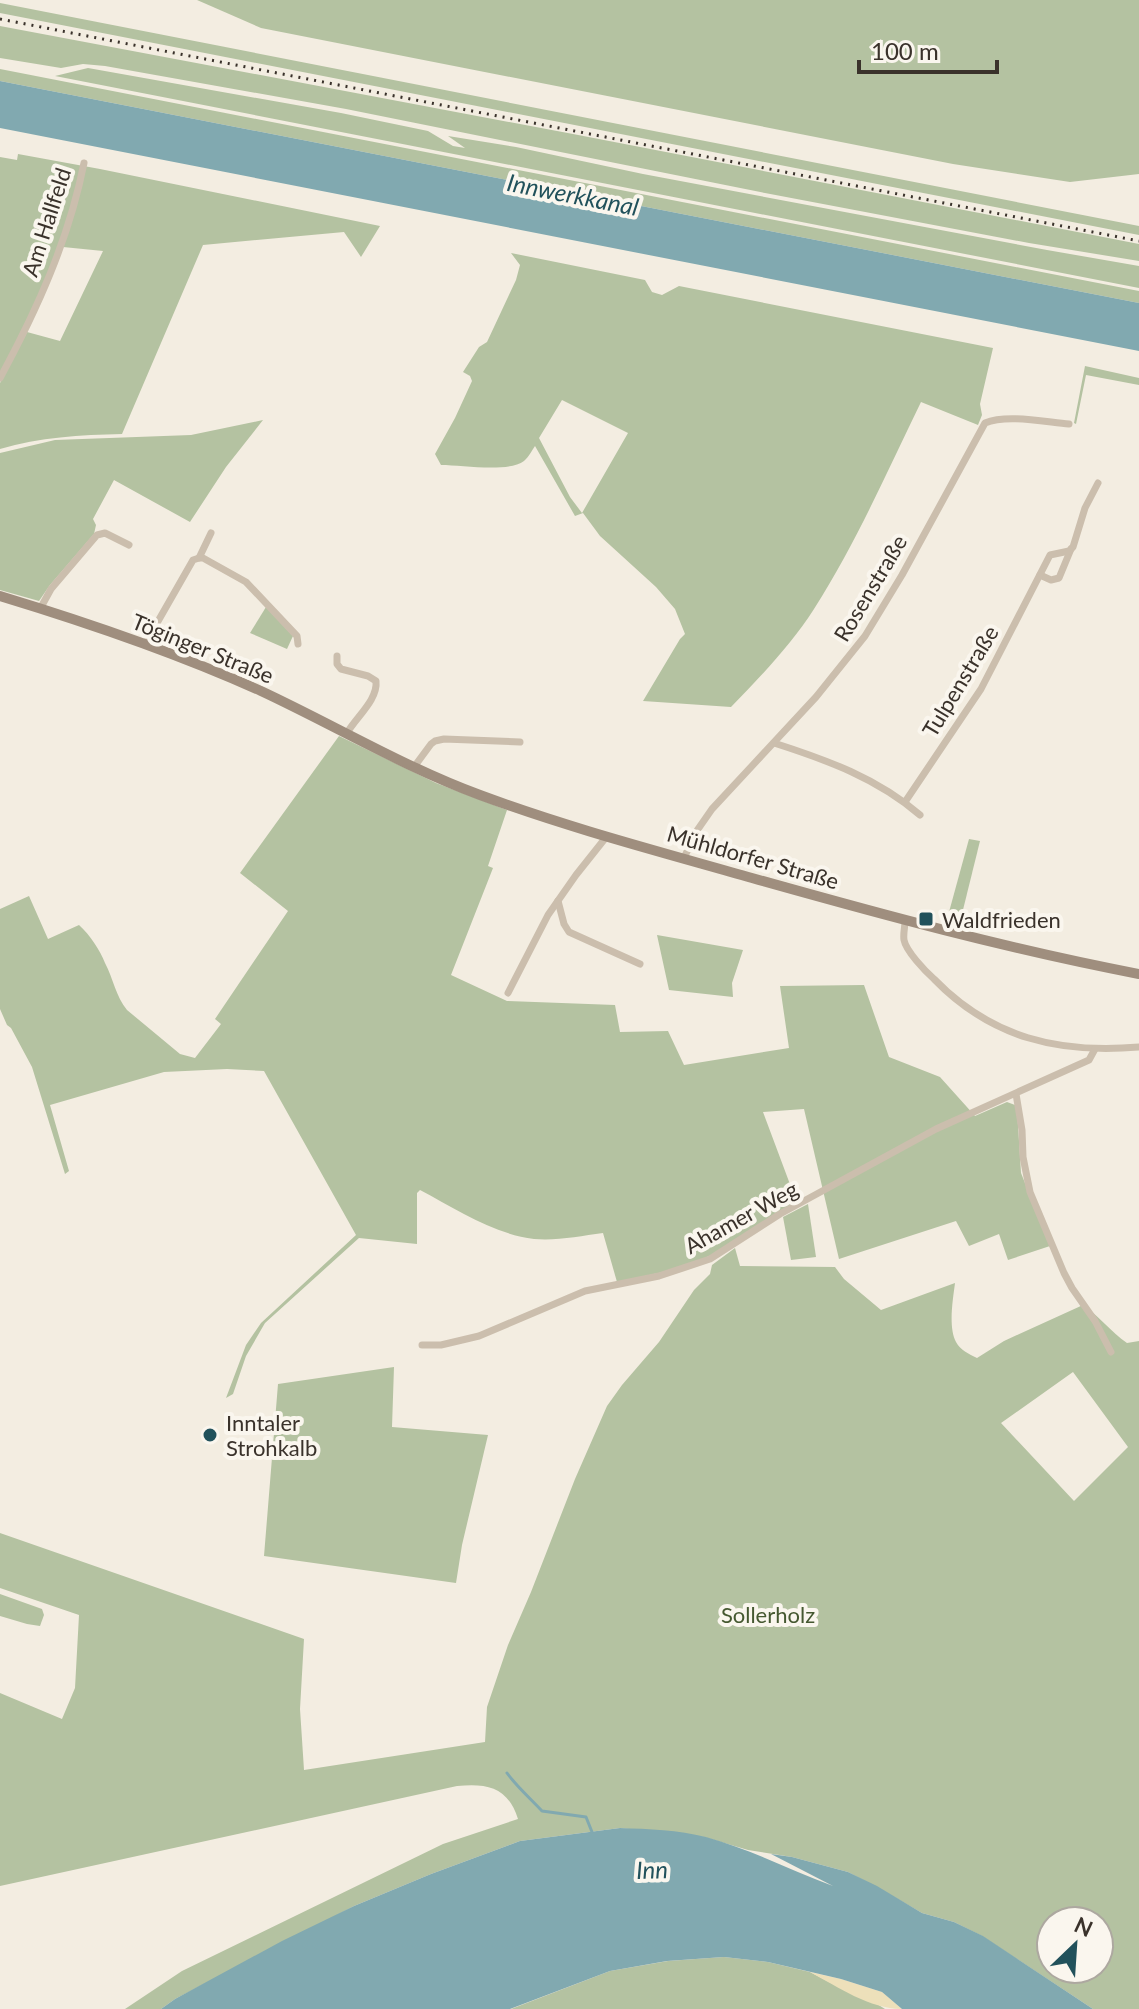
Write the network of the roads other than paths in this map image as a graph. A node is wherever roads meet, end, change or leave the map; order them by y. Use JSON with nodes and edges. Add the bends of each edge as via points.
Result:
{"nodes":[{"id":1,"x":84,"y":163,"type":"dead end"},
{"id":2,"x":0,"y":378,"type":"edge"},
{"id":3,"x":1069,"y":424,"type":"dead end"},
{"id":4,"x":1098,"y":483,"type":"dead end"},
{"id":5,"x":211,"y":533,"type":"dead end"},
{"id":6,"x":129,"y":545,"type":"dead end"},
{"id":7,"x":1071,"y":549,"type":"junction"},
{"id":8,"x":199,"y":558,"type":"junction"},
{"id":9,"x":1040,"y":575,"type":"junction"},
{"id":10,"x":0,"y":596,"type":"edge"},
{"id":11,"x":40,"y":609,"type":"junction"},
{"id":12,"x":145,"y":644,"type":"junction"},
{"id":13,"x":298,"y":644,"type":"dead end"},
{"id":14,"x":337,"y":656,"type":"dead end"},
{"id":15,"x":347,"y":733,"type":"junction"},
{"id":16,"x":520,"y":742,"type":"dead end"},
{"id":17,"x":774,"y":743,"type":"junction"},
{"id":18,"x":414,"y":767,"type":"junction"},
{"id":19,"x":905,"y":802,"type":"junction"},
{"id":20,"x":920,"y":815,"type":"dead end"},
{"id":21,"x":590,"y":831,"type":"joint"},
{"id":22,"x":607,"y":836,"type":"junction"},
{"id":23,"x":684,"y":858,"type":"junction"},
{"id":24,"x":558,"y":901,"type":"junction"},
{"id":25,"x":905,"y":921,"type":"junction"},
{"id":26,"x":640,"y":964,"type":"dead end"},
{"id":27,"x":1139,"y":974,"type":"edge"},
{"id":28,"x":508,"y":993,"type":"dead end"},
{"id":29,"x":1139,"y":1047,"type":"edge"},
{"id":30,"x":1095,"y":1049,"type":"junction"},
{"id":31,"x":1016,"y":1094,"type":"junction"},
{"id":32,"x":422,"y":1345,"type":"dead end"},
{"id":33,"x":1111,"y":1352,"type":"dead end"}],
"edges":[{"from":1,"to":2,"type":"street","name":"Am Hallfeld","via":[[45,288]]},
{"from":3,"to":17,"type":"street","name":"Rosenstraße","via":[[1006,419],[985,423],[873,625]]},
{"from":4,"to":7,"type":"street"},
{"from":5,"to":8,"type":"street"},
{"from":6,"to":11,"type":"street","via":[[105,533],[97,535]]},
{"from":7,"to":9,"type":"street","name":"Tulpenstraße","via":[[1050,555]]},
{"from":7,"to":9,"type":"street","via":[[1059,578]]},
{"from":8,"to":12,"type":"street","via":[[193,560]]},
{"from":8,"to":13,"type":"street","via":[[246,582],[297,636]]},
{"from":9,"to":19,"type":"street","name":"Tulpenstraße","via":[[981,689]]},
{"from":10,"to":11,"type":"street","name":"Töginger Straße"},
{"from":11,"to":12,"type":"street","name":"Töginger Straße"},
{"from":12,"to":15,"type":"street","name":"Töginger Straße"},
{"from":14,"to":15,"type":"street","via":[[341,669],[368,676],[377,686]]},
{"from":15,"to":18,"type":"street","name":"Töginger Straße"},
{"from":16,"to":18,"type":"street","via":[[435,741]]},
{"from":17,"to":19,"type":"street","via":[[853,772]]},
{"from":17,"to":23,"type":"street","name":"Rosenstraße","via":[[712,809]]},
{"from":18,"to":21,"type":"street","name":"Töginger Straße"},
{"from":19,"to":20,"type":"street"},
{"from":21,"to":22,"type":"street","name":"Mühldorfer Straße"},
{"from":22,"to":23,"type":"street","name":"Mühldorfer Straße"},
{"from":22,"to":24,"type":"street"},
{"from":23,"to":25,"type":"street","name":"Mühldorfer Straße"},
{"from":24,"to":26,"type":"street","via":[[569,932]]},
{"from":24,"to":28,"type":"street"},
{"from":25,"to":27,"type":"street","name":"Mühldorfer Straße"},
{"from":25,"to":30,"type":"street","via":[[907,946],[929,975],[969,1011],[1022,1036]]},
{"from":29,"to":30,"type":"street"},
{"from":30,"to":31,"type":"street","name":"Ahamer Weg","via":[[1089,1060]]},
{"from":31,"to":32,"type":"street","name":"Ahamer Weg","via":[[936,1129],[780,1214],[710,1259],[585,1291],[479,1336]]},
{"from":31,"to":33,"type":"street","via":[[1030,1192],[1068,1281]]}]}
